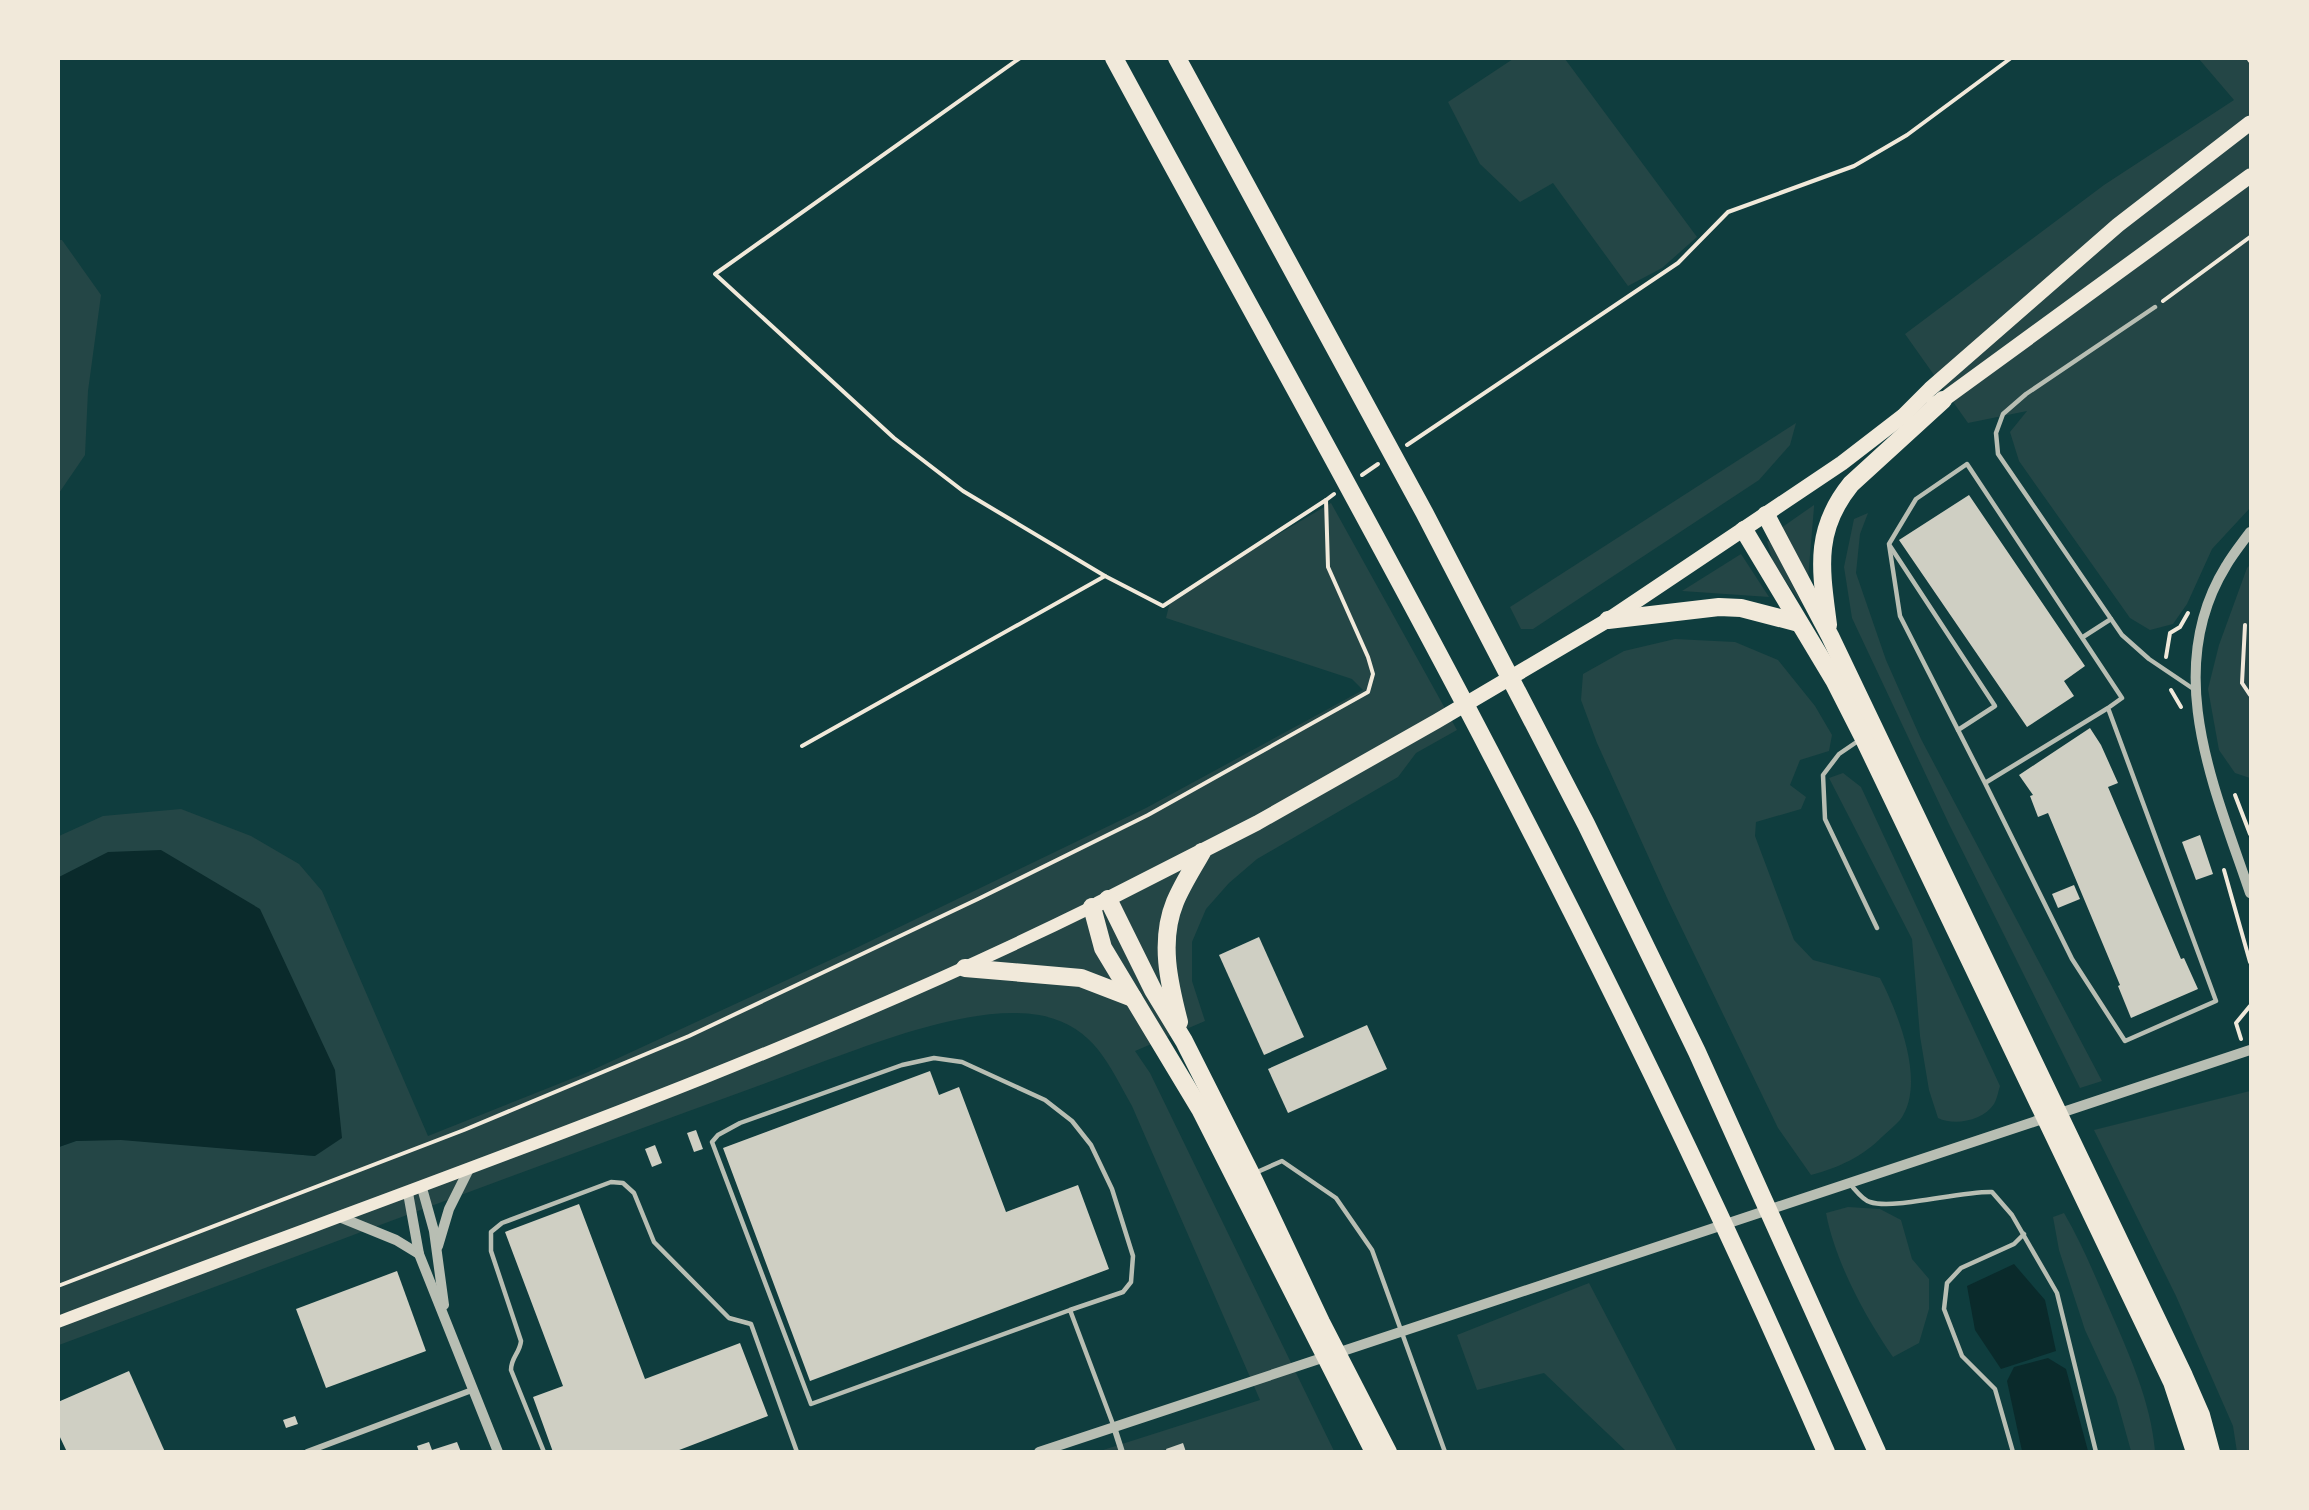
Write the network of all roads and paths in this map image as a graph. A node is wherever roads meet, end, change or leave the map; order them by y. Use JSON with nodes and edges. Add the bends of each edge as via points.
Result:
{"nodes":[{"id":1,"x":1020,"y":58,"type":"edge"},
{"id":2,"x":1114,"y":58,"type":"edge"},
{"id":3,"x":1177,"y":58,"type":"edge"},
{"id":4,"x":2011,"y":58,"type":"edge"},
{"id":5,"x":2250,"y":123,"type":"edge"},
{"id":6,"x":2250,"y":176,"type":"edge"},
{"id":7,"x":2250,"y":237,"type":"edge"},
{"id":8,"x":2155,"y":307,"type":"joint"},
{"id":9,"x":1943,"y":400,"type":"junction"},
{"id":10,"x":1903,"y":416,"type":"junction"},
{"id":11,"x":1401,"y":448,"type":"dead end"},
{"id":12,"x":1382,"y":462,"type":"dead end"},
{"id":13,"x":1353,"y":481,"type":"dead end"},
{"id":14,"x":1344,"y":487,"type":"dead end"},
{"id":15,"x":1326,"y":500,"type":"junction"},
{"id":16,"x":1766,"y":515,"type":"junction"},
{"id":17,"x":1744,"y":530,"type":"junction"},
{"id":18,"x":2250,"y":532,"type":"edge"},
{"id":19,"x":1889,"y":544,"type":"junction"},
{"id":20,"x":1105,"y":576,"type":"junction"},
{"id":21,"x":2111,"y":619,"type":"junction"},
{"id":22,"x":1608,"y":620,"type":"junction"},
{"id":23,"x":1800,"y":623,"type":"junction"},
{"id":24,"x":2245,"y":625,"type":"dead end"},
{"id":25,"x":1830,"y":636,"type":"junction"},
{"id":26,"x":2083,"y":637,"type":"junction"},
{"id":27,"x":2195,"y":690,"type":"junction"},
{"id":28,"x":2250,"y":695,"type":"edge"},
{"id":29,"x":2108,"y":708,"type":"junction"},
{"id":30,"x":1958,"y":730,"type":"junction"},
{"id":31,"x":1863,"y":737,"type":"junction"},
{"id":32,"x":802,"y":746,"type":"dead end"},
{"id":33,"x":1985,"y":783,"type":"junction"},
{"id":34,"x":2233,"y":789,"type":"dead end"},
{"id":35,"x":2250,"y":834,"type":"edge"},
{"id":36,"x":1202,"y":852,"type":"junction"},
{"id":37,"x":2250,"y":893,"type":"edge"},
{"id":38,"x":1100,"y":903,"type":"junction"},
{"id":39,"x":1877,"y":928,"type":"dead end"},
{"id":40,"x":965,"y":968,"type":"junction"},
{"id":41,"x":1133,"y":998,"type":"junction"},
{"id":42,"x":2250,"y":1006,"type":"edge"},
{"id":43,"x":1184,"y":1041,"type":"junction"},
{"id":44,"x":2248,"y":1050,"type":"edge"},
{"id":45,"x":2036,"y":1084,"type":"junction"},
{"id":46,"x":2065,"y":1146,"type":"junction"},
{"id":47,"x":468,"y":1171,"type":"junction"},
{"id":48,"x":1251,"y":1174,"type":"junction"},
{"id":49,"x":1848,"y":1182,"type":"junction"},
{"id":50,"x":422,"y":1188,"type":"junction"},
{"id":51,"x":408,"y":1193,"type":"junction"},
{"id":52,"x":342,"y":1218,"type":"junction"},
{"id":53,"x":2024,"y":1234,"type":"junction"},
{"id":54,"x":437,"y":1249,"type":"junction"},
{"id":55,"x":419,"y":1254,"type":"junction"},
{"id":56,"x":58,"y":1286,"type":"edge"},
{"id":57,"x":1070,"y":1310,"type":"junction"},
{"id":58,"x":446,"y":1317,"type":"junction"},
{"id":59,"x":58,"y":1322,"type":"edge"},
{"id":60,"x":1315,"y":1325,"type":"junction"},
{"id":61,"x":1349,"y":1389,"type":"junction"},
{"id":62,"x":472,"y":1390,"type":"junction"},
{"id":63,"x":1114,"y":1427,"type":"junction"},
{"id":64,"x":307,"y":1452,"type":"edge"},
{"id":65,"x":498,"y":1452,"type":"edge"},
{"id":66,"x":544,"y":1452,"type":"edge"},
{"id":67,"x":797,"y":1452,"type":"edge"},
{"id":68,"x":1039,"y":1452,"type":"edge"},
{"id":69,"x":1122,"y":1452,"type":"edge"},
{"id":70,"x":1374,"y":1452,"type":"edge"},
{"id":71,"x":1388,"y":1452,"type":"edge"},
{"id":72,"x":1444,"y":1452,"type":"edge"},
{"id":73,"x":1826,"y":1452,"type":"edge"},
{"id":74,"x":1876,"y":1452,"type":"edge"},
{"id":75,"x":2013,"y":1452,"type":"edge"},
{"id":76,"x":2096,"y":1452,"type":"edge"},
{"id":77,"x":2195,"y":1452,"type":"edge"},
{"id":78,"x":2211,"y":1452,"type":"edge"}],
"edges":[{"from":1,"to":20,"type":"path","via":[[715,274],[894,438],[963,492]]},
{"from":2,"to":73,"type":"highway","via":[[1488,748],[1700,1172]]},
{"from":3,"to":74,"type":"highway","via":[[1407,481],[1586,824],[1743,1154]]},
{"from":4,"to":11,"type":"path","via":[[1907,135],[1854,166],[1728,212],[1678,263]]},
{"from":5,"to":10,"type":"main road","via":[[2118,225],[1930,388]]},
{"from":6,"to":9,"type":"main road"},
{"from":7,"to":8,"type":"path"},
{"from":8,"to":21,"type":"lane","via":[[2026,394],[2003,414],[1996,433],[1998,454]]},
{"from":9,"to":10,"type":"main road"},
{"from":9,"to":25,"type":"highway","via":[[1851,484],[1830,516],[1821,568]]},
{"from":10,"to":16,"type":"main road"},
{"from":12,"to":13,"type":"path"},
{"from":14,"to":15,"type":"path"},
{"from":15,"to":20,"type":"path","via":[[1163,606]]},
{"from":15,"to":56,"type":"path","via":[[1328,567],[1368,657],[1373,674],[1368,692],[1148,815],[689,1035],[464,1130]]},
{"from":16,"to":17,"type":"main road"},
{"from":16,"to":25,"type":"highway"},
{"from":17,"to":22,"type":"main road"},
{"from":17,"to":23,"type":"highway"},
{"from":18,"to":27,"type":"street","via":[[2225,567],[2207,610],[2196,657]]},
{"from":19,"to":26,"type":"lane","via":[[1916,498],[1967,464]]},
{"from":19,"to":30,"type":"lane","via":[[1900,616]]},
{"from":19,"to":30,"type":"lane","via":[[1995,706]]},
{"from":20,"to":32,"type":"path"},
{"from":21,"to":26,"type":"lane"},
{"from":21,"to":27,"type":"lane","via":[[2122,635],[2149,659]]},
{"from":22,"to":23,"type":"highway","via":[[1719,607],[1741,608]]},
{"from":22,"to":36,"type":"main road"},
{"from":23,"to":31,"type":"highway"},
{"from":24,"to":28,"type":"path","via":[[2242,683]]},
{"from":25,"to":45,"type":"highway"},
{"from":26,"to":29,"type":"lane","via":[[2122,698]]},
{"from":27,"to":37,"type":"street","via":[[2208,766]]},
{"from":29,"to":33,"type":"lane"},
{"from":29,"to":33,"type":"lane","via":[[2216,1001],[2125,1041],[2072,959]]},
{"from":30,"to":33,"type":"lane"},
{"from":31,"to":39,"type":"lane","via":[[1839,754],[1822,775],[1824,806],[1825,819]]},
{"from":31,"to":45,"type":"highway"},
{"from":34,"to":35,"type":"path"},
{"from":36,"to":38,"type":"main road"},
{"from":36,"to":43,"type":"highway","via":[[1175,902],[1167,945],[1170,984]]},
{"from":38,"to":40,"type":"main road"},
{"from":38,"to":41,"type":"highway","via":[[1104,948]]},
{"from":38,"to":43,"type":"highway"},
{"from":40,"to":41,"type":"highway","via":[[1081,978]]},
{"from":40,"to":47,"type":"main road","via":[[732,1069]]},
{"from":41,"to":60,"type":"highway","via":[[1200,1109]]},
{"from":42,"to":44,"type":"path","via":[[2236,1023]]},
{"from":43,"to":48,"type":"highway"},
{"from":44,"to":49,"type":"street"},
{"from":45,"to":46,"type":"highway"},
{"from":46,"to":77,"type":"highway","via":[[2172,1382]]},
{"from":46,"to":78,"type":"highway","via":[[2184,1376]]},
{"from":47,"to":50,"type":"main road"},
{"from":47,"to":54,"type":"street","via":[[449,1209]]},
{"from":48,"to":60,"type":"highway"},
{"from":48,"to":72,"type":"lane","via":[[1282,1161],[1336,1198],[1372,1250]]},
{"from":49,"to":53,"type":"lane","via":[[1868,1202],[1883,1204],[1992,1192]]},
{"from":49,"to":63,"type":"street"},
{"from":50,"to":51,"type":"main road"},
{"from":50,"to":54,"type":"street"},
{"from":51,"to":52,"type":"main road"},
{"from":51,"to":55,"type":"street"},
{"from":52,"to":55,"type":"street"},
{"from":52,"to":59,"type":"main road"},
{"from":53,"to":75,"type":"lane","via":[[2014,1244],[1960,1268],[1947,1283],[1944,1309],[1962,1356],[1995,1389]]},
{"from":53,"to":76,"type":"lane","via":[[2057,1293]]},
{"from":54,"to":58,"type":"street"},
{"from":55,"to":58,"type":"street"},
{"from":57,"to":57,"type":"lane","via":[[1123,1292],[1131,1282],[1133,1256],[1112,1189],[1091,1145],[1072,1121],[1045,1100],[1002,1078],[962,1062],[934,1058],[902,1065],[740,1123],[712,1142],[811,1404]]},
{"from":57,"to":63,"type":"lane"},
{"from":58,"to":62,"type":"street"},
{"from":60,"to":61,"type":"highway"},
{"from":61,"to":70,"type":"highway"},
{"from":61,"to":71,"type":"highway"},
{"from":62,"to":64,"type":"street"},
{"from":62,"to":65,"type":"street"},
{"from":63,"to":68,"type":"street"},
{"from":63,"to":69,"type":"street"},
{"from":66,"to":67,"type":"lane","via":[[511,1370],[511,1359],[521,1341],[491,1251],[491,1232],[502,1223],[611,1182],[623,1183],[634,1192],[654,1242],[729,1318],[751,1324]]}]}
